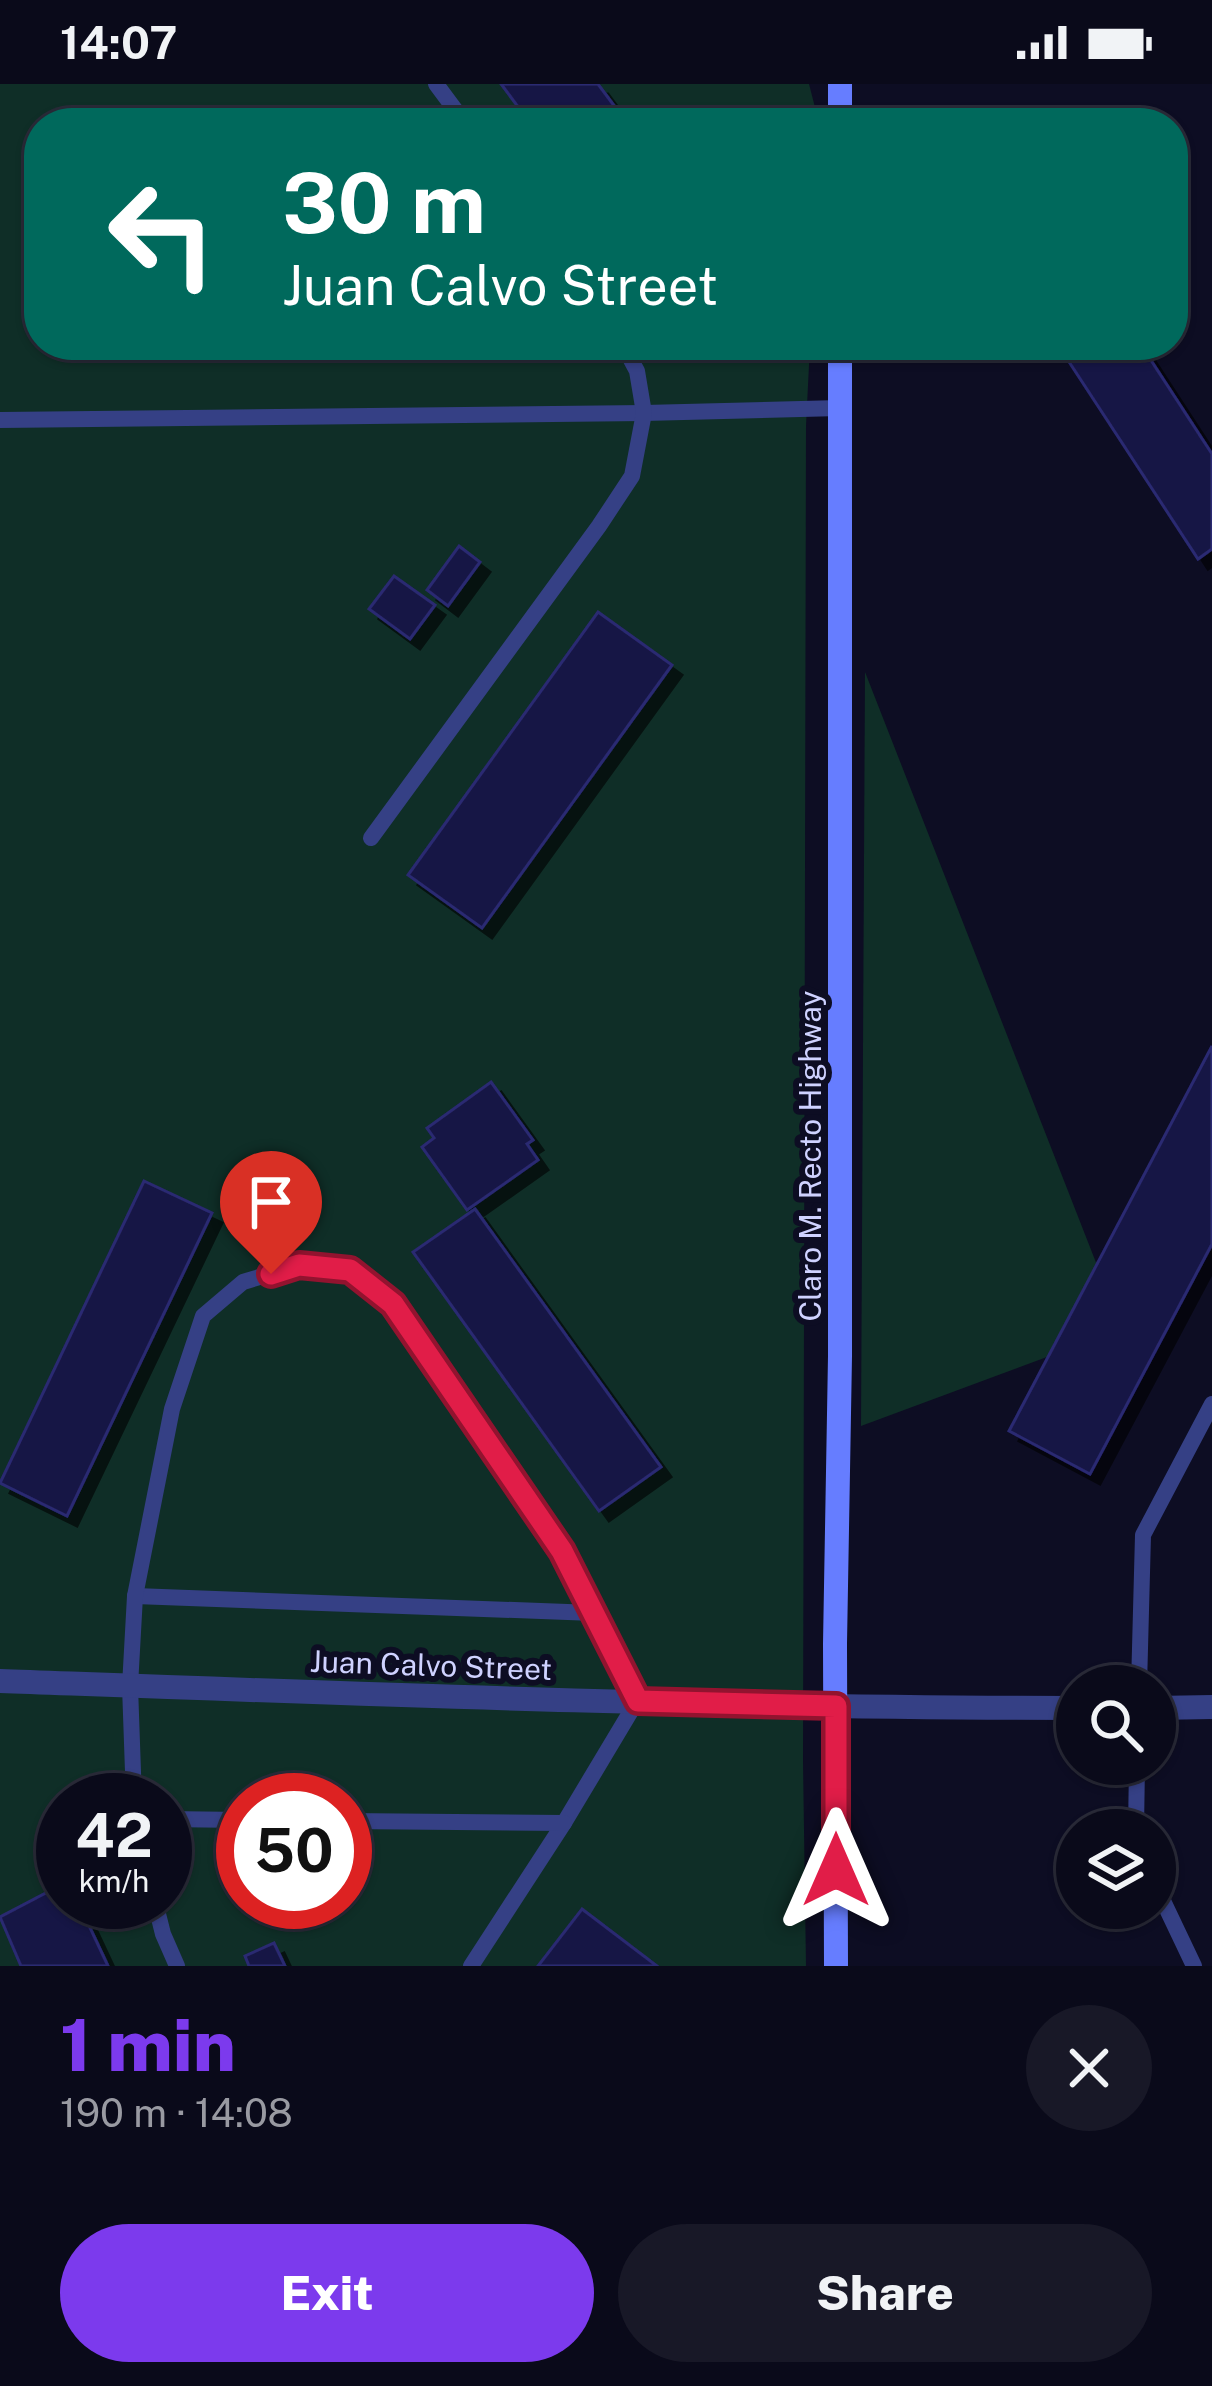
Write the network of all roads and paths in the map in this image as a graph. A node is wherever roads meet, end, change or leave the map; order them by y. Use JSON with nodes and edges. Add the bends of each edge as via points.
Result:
{"nodes":[{"id":1,"x":631,"y":360,"type":"edge"},
{"id":2,"x":840,"y":360,"type":"edge"},
{"id":3,"x":840,"y":408,"type":"junction"},
{"id":4,"x":644,"y":413,"type":"junction"},
{"id":5,"x":0,"y":420,"type":"edge"},
{"id":6,"x":370,"y":838,"type":"dead end"},
{"id":7,"x":1212,"y":1404,"type":"edge"},
{"id":8,"x":135,"y":1596,"type":"junction"},
{"id":9,"x":594,"y":1613,"type":"junction"},
{"id":10,"x":1140,"y":1665,"type":"edge"},
{"id":11,"x":0,"y":1681,"type":"edge"},
{"id":12,"x":130,"y":1686,"type":"junction"},
{"id":13,"x":638,"y":1701,"type":"junction"},
{"id":14,"x":836,"y":1706,"type":"junction"},
{"id":15,"x":1056,"y":1708,"type":"edge"},
{"id":16,"x":1176,"y":1708,"type":"edge"},
{"id":17,"x":1212,"y":1708,"type":"edge"},
{"id":18,"x":133,"y":1773,"type":"edge"},
{"id":19,"x":372,"y":1821,"type":"edge"},
{"id":20,"x":564,"y":1823,"type":"junction"},
{"id":21,"x":1176,"y":1928,"type":"edge"},
{"id":22,"x":162,"y":1929,"type":"edge"},
{"id":23,"x":177,"y":1966,"type":"edge"},
{"id":24,"x":471,"y":1966,"type":"edge"},
{"id":25,"x":836,"y":1966,"type":"edge"},
{"id":26,"x":1194,"y":1966,"type":"edge"}],
"edges":[{"from":1,"to":4,"type":"lane"},
{"from":2,"to":3,"type":"main road","name":"Claro M. Recto Highway"},
{"from":3,"to":4,"type":"lane"},
{"from":3,"to":14,"type":"main road","name":"Claro M. Recto Highway"},
{"from":4,"to":5,"type":"lane"},
{"from":4,"to":6,"type":"lane","via":[[632,476]]},
{"from":7,"to":10,"type":"lane","via":[[1143,1534]]},
{"from":8,"to":9,"type":"lane"},
{"from":8,"to":9,"type":"lane","via":[[172,1409],[203,1316],[243,1282],[299,1265],[350,1270],[393,1304],[562,1551]]},
{"from":8,"to":12,"type":"lane"},
{"from":9,"to":13,"type":"lane"},
{"from":11,"to":12,"type":"street","name":"Juan Calvo Street"},
{"from":12,"to":13,"type":"street","name":"Juan Calvo Street"},
{"from":12,"to":18,"type":"lane"},
{"from":13,"to":14,"type":"street","name":"Juan Calvo Street"},
{"from":13,"to":20,"type":"lane"},
{"from":14,"to":15,"type":"street","name":"Juan Calvo Street"},
{"from":14,"to":25,"type":"main road","name":"Claro M. Recto Highway"},
{"from":16,"to":17,"type":"street"},
{"from":19,"to":20,"type":"lane"},
{"from":20,"to":24,"type":"lane"},
{"from":21,"to":26,"type":"lane"},
{"from":22,"to":23,"type":"lane"}]}
